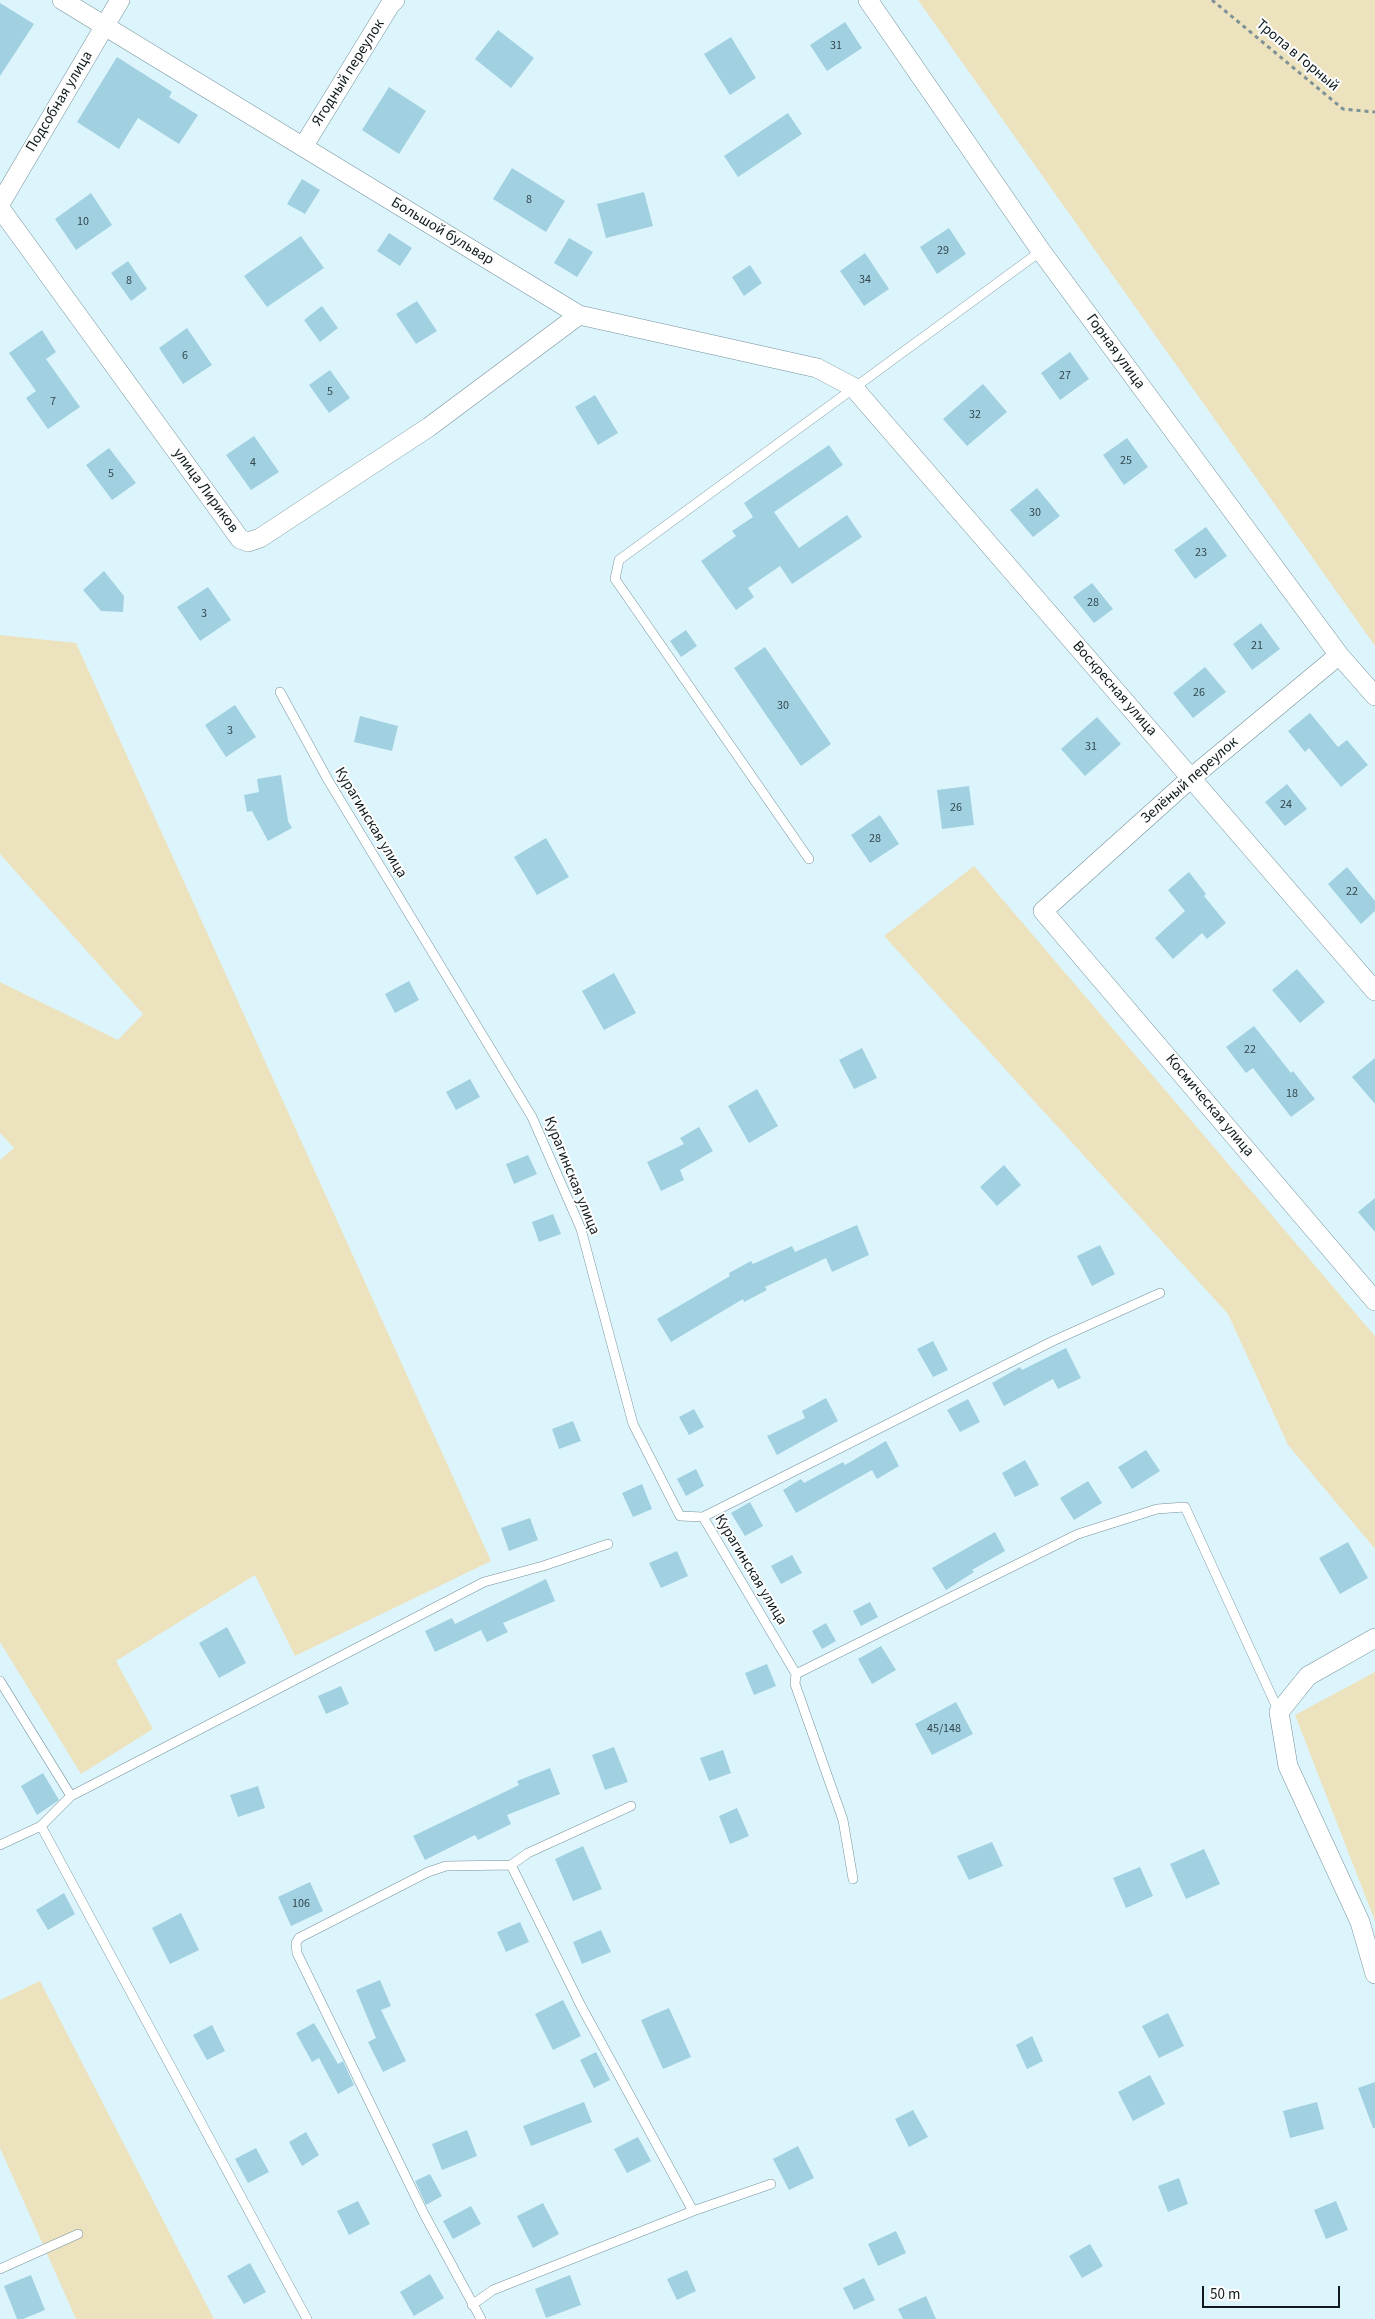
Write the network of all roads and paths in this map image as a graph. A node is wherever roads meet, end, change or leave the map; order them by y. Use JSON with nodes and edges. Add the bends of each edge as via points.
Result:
{"nodes":[{"id":1,"x":62,"y":0,"type":"edge"},
{"id":2,"x":120,"y":0,"type":"edge"},
{"id":3,"x":395,"y":0,"type":"edge"},
{"id":4,"x":868,"y":0,"type":"edge"},
{"id":5,"x":1212,"y":0,"type":"edge"},
{"id":6,"x":104,"y":26,"type":"junction"},
{"id":7,"x":1375,"y":112,"type":"edge"},
{"id":8,"x":303,"y":146,"type":"junction"},
{"id":9,"x":0,"y":204,"type":"edge"},
{"id":10,"x":0,"y":208,"type":"edge"},
{"id":11,"x":1041,"y":251,"type":"junction"},
{"id":12,"x":579,"y":315,"type":"junction"},
{"id":13,"x":853,"y":387,"type":"junction"},
{"id":14,"x":1339,"y":655,"type":"junction"},
{"id":15,"x":280,"y":692,"type":"dead end"},
{"id":16,"x":1375,"y":696,"type":"edge"},
{"id":17,"x":1191,"y":778,"type":"junction"},
{"id":18,"x":809,"y":859,"type":"dead end"},
{"id":19,"x":1043,"y":911,"type":"joint"},
{"id":20,"x":1375,"y":991,"type":"edge"},
{"id":21,"x":1160,"y":1293,"type":"dead end"},
{"id":22,"x":1375,"y":1301,"type":"edge"},
{"id":23,"x":704,"y":1517,"type":"junction"},
{"id":24,"x":608,"y":1544,"type":"dead end"},
{"id":25,"x":1375,"y":1638,"type":"edge"},
{"id":26,"x":796,"y":1674,"type":"junction"},
{"id":27,"x":0,"y":1681,"type":"edge"},
{"id":28,"x":1279,"y":1712,"type":"junction"},
{"id":29,"x":71,"y":1796,"type":"junction"},
{"id":30,"x":631,"y":1806,"type":"dead end"},
{"id":31,"x":41,"y":1826,"type":"junction"},
{"id":32,"x":0,"y":1845,"type":"edge"},
{"id":33,"x":511,"y":1865,"type":"junction"},
{"id":34,"x":853,"y":1880,"type":"dead end"},
{"id":35,"x":1375,"y":1974,"type":"edge"},
{"id":36,"x":771,"y":2184,"type":"dead end"},
{"id":37,"x":693,"y":2211,"type":"junction"},
{"id":38,"x":78,"y":2234,"type":"dead end"},
{"id":39,"x":0,"y":2269,"type":"edge"},
{"id":40,"x":472,"y":2305,"type":"junction"},
{"id":41,"x":306,"y":2319,"type":"edge"},
{"id":42,"x":481,"y":2319,"type":"edge"}],
"edges":[{"from":1,"to":6,"type":"street","name":"Большой бульвар"},
{"from":2,"to":6,"type":"street","name":"Подсобная улица"},
{"from":3,"to":8,"type":"street","name":"Ягодный переулок"},
{"from":4,"to":11,"type":"street","name":"Горная улица"},
{"from":5,"to":7,"type":"path","name":"Тропа в Горный","via":[[1343,110]]},
{"from":6,"to":8,"type":"street","name":"Большой бульвар"},
{"from":6,"to":9,"type":"street","name":"Подсобная улица"},
{"from":8,"to":12,"type":"street","name":"Большой бульвар"},
{"from":10,"to":12,"type":"street","name":"улица Лириков","via":[[240,539],[248,542],[260,538],[428,427]]},
{"from":11,"to":13,"type":"lane"},
{"from":11,"to":14,"type":"street","name":"Горная улица"},
{"from":12,"to":13,"type":"street","name":"Большой бульвар","via":[[817,368]]},
{"from":13,"to":17,"type":"street","name":"Воскресная улица"},
{"from":13,"to":18,"type":"lane","via":[[619,560],[615,579]]},
{"from":14,"to":16,"type":"street","name":"Горная улица"},
{"from":14,"to":17,"type":"street","name":"Зелёный переулок"},
{"from":15,"to":23,"type":"lane","name":"Курагинская улица","via":[[333,788],[532,1117],[580,1229],[633,1424],[680,1516]]},
{"from":17,"to":19,"type":"street","name":"Зелёный переулок"},
{"from":17,"to":20,"type":"street","name":"Воскресная улица"},
{"from":19,"to":22,"type":"street","name":"Космическая улица"},
{"from":21,"to":23,"type":"lane","via":[[1053,1341]]},
{"from":23,"to":26,"type":"lane","name":"Курагинская улица"},
{"from":24,"to":29,"type":"lane","via":[[484,1582]]},
{"from":25,"to":28,"type":"street","via":[[1308,1676]]},
{"from":26,"to":28,"type":"lane","via":[[1078,1534],[1156,1509],[1185,1508]]},
{"from":26,"to":34,"type":"lane","via":[[795,1684],[843,1820]]},
{"from":27,"to":29,"type":"lane"},
{"from":28,"to":35,"type":"street","via":[[1288,1766],[1360,1922]]},
{"from":29,"to":31,"type":"lane"},
{"from":30,"to":33,"type":"lane","via":[[528,1853]]},
{"from":31,"to":32,"type":"lane"},
{"from":31,"to":41,"type":"lane"},
{"from":33,"to":37,"type":"lane","via":[[581,2006]]},
{"from":33,"to":40,"type":"lane","via":[[446,1866],[428,1872],[300,1938],[296,1943],[416,2197]]},
{"from":36,"to":37,"type":"lane"},
{"from":37,"to":40,"type":"lane","via":[[493,2290]]},
{"from":38,"to":39,"type":"lane"},
{"from":40,"to":42,"type":"lane"}]}
